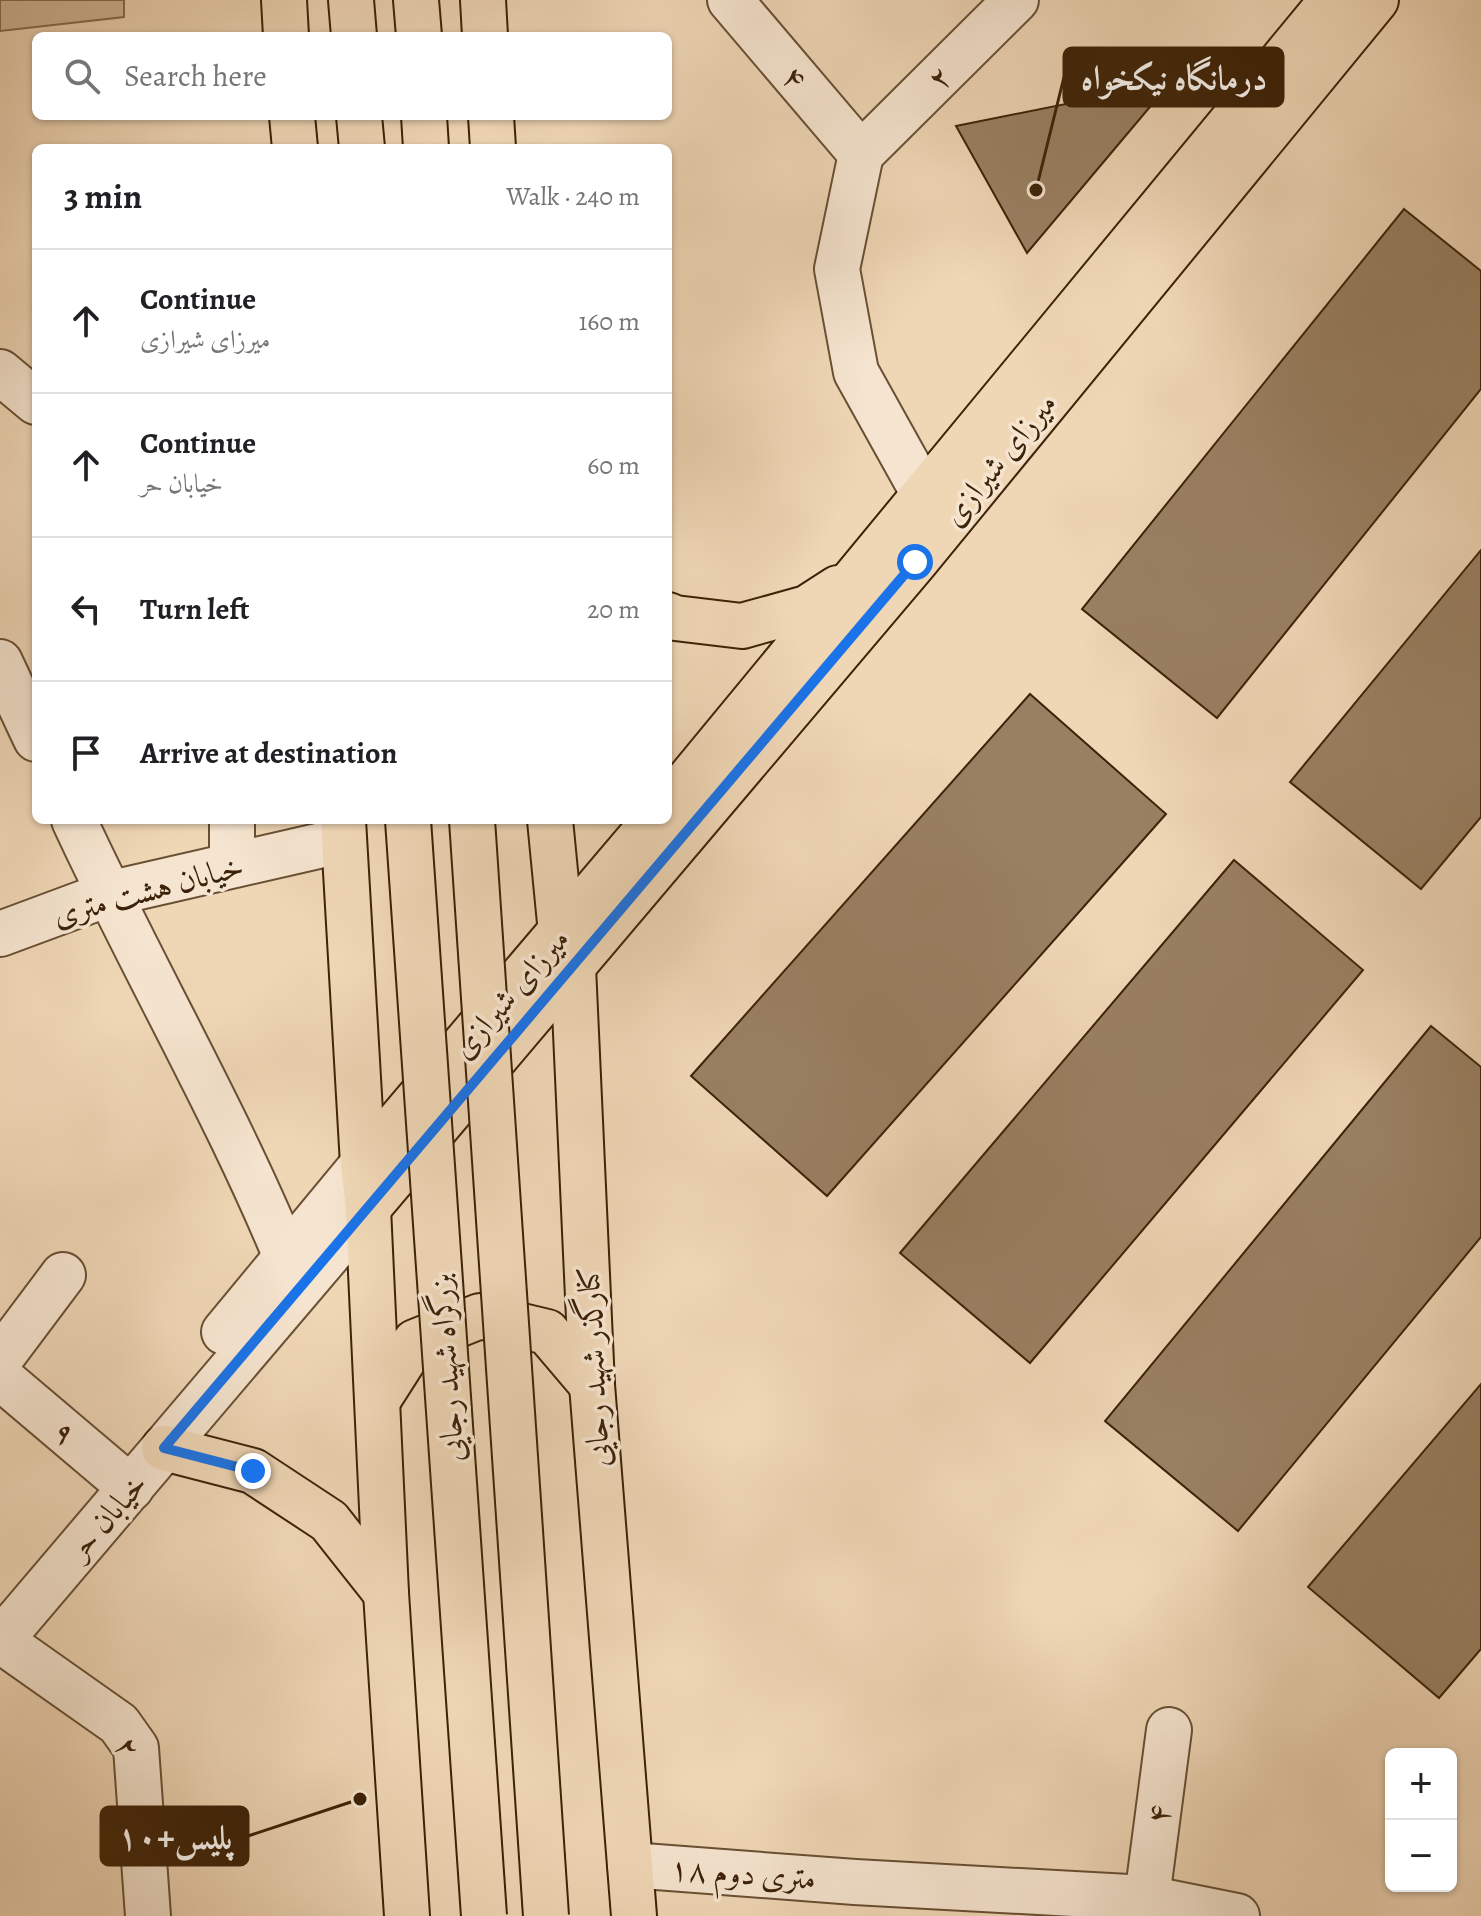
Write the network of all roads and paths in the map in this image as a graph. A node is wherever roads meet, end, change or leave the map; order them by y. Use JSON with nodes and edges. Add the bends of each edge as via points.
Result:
{"nodes":[{"id":1,"x":284,"y":0,"type":"edge"},
{"id":2,"x":351,"y":0,"type":"edge"},
{"id":3,"x":416,"y":0,"type":"edge"},
{"id":4,"x":483,"y":0,"type":"edge"},
{"id":5,"x":730,"y":0,"type":"edge"},
{"id":6,"x":1016,"y":0,"type":"edge"},
{"id":7,"x":1332,"y":0,"type":"edge"},
{"id":8,"x":1376,"y":0,"type":"edge"},
{"id":9,"x":286,"y":32,"type":"edge"},
{"id":10,"x":354,"y":32,"type":"edge"},
{"id":11,"x":419,"y":32,"type":"edge"},
{"id":12,"x":485,"y":32,"type":"edge"},
{"id":13,"x":292,"y":120,"type":"edge"},
{"id":14,"x":359,"y":120,"type":"edge"},
{"id":15,"x":424,"y":120,"type":"edge"},
{"id":16,"x":491,"y":120,"type":"edge"},
{"id":17,"x":295,"y":144,"type":"edge"},
{"id":18,"x":362,"y":144,"type":"edge"},
{"id":19,"x":426,"y":144,"type":"edge"},
{"id":20,"x":493,"y":144,"type":"edge"},
{"id":21,"x":861,"y":154,"type":"junction"},
{"id":22,"x":0,"y":372,"type":"edge"},
{"id":23,"x":32,"y":399,"type":"edge"},
{"id":24,"x":925,"y":496,"type":"junction"},
{"id":25,"x":863,"y":571,"type":"junction"},
{"id":26,"x":672,"y":617,"type":"edge"},
{"id":27,"x":0,"y":662,"type":"edge"},
{"id":28,"x":32,"y":730,"type":"edge"},
{"id":29,"x":672,"y":800,"type":"edge"},
{"id":30,"x":76,"y":824,"type":"edge"},
{"id":31,"x":232,"y":824,"type":"edge"},
{"id":32,"x":408,"y":824,"type":"edge"},
{"id":33,"x":472,"y":824,"type":"edge"},
{"id":34,"x":551,"y":824,"type":"edge"},
{"id":35,"x":652,"y":824,"type":"edge"},
{"id":36,"x":343,"y":830,"type":"edge"},
{"id":37,"x":232,"y":865,"type":"junction"},
{"id":38,"x":108,"y":894,"type":"junction"},
{"id":39,"x":0,"y":934,"type":"edge"},
{"id":40,"x":567,"y":950,"type":"junction"},
{"id":41,"x":363,"y":1164,"type":"junction"},
{"id":42,"x":368,"y":1208,"type":"junction"},
{"id":43,"x":292,"y":1272,"type":"junction"},
{"id":44,"x":63,"y":1275,"type":"dead end"},
{"id":45,"x":0,"y":1359,"type":"edge"},
{"id":46,"x":0,"y":1377,"type":"edge"},
{"id":47,"x":592,"y":1385,"type":"junction"},
{"id":48,"x":378,"y":1400,"type":"junction"},
{"id":49,"x":164,"y":1448,"type":"junction"},
{"id":50,"x":121,"y":1480,"type":"junction"},
{"id":51,"x":386,"y":1593,"type":"junction"},
{"id":52,"x":0,"y":1600,"type":"edge"},
{"id":53,"x":0,"y":1640,"type":"edge"},
{"id":54,"x":1169,"y":1730,"type":"dead end"},
{"id":55,"x":630,"y":1865,"type":"junction"},
{"id":56,"x":1147,"y":1898,"type":"junction"},
{"id":57,"x":855,"y":1899,"type":"edge"},
{"id":58,"x":148,"y":1916,"type":"edge"},
{"id":59,"x":407,"y":1916,"type":"edge"},
{"id":60,"x":484,"y":1916,"type":"edge"},
{"id":61,"x":546,"y":1916,"type":"edge"},
{"id":62,"x":634,"y":1916,"type":"edge"},
{"id":63,"x":1237,"y":1916,"type":"edge"}],
"edges":[{"from":1,"to":9,"type":"main road"},
{"from":2,"to":10,"type":"main road"},
{"from":3,"to":11,"type":"main road"},
{"from":4,"to":12,"type":"main road"},
{"from":5,"to":21,"type":"street","name":"۴"},
{"from":6,"to":21,"type":"street","name":"۲"},
{"from":7,"to":24,"type":"main road","name":"میرزای شیرازی"},
{"from":8,"to":40,"type":"main road","name":"میرزای شیرازی","via":[[915,562]]},
{"from":13,"to":17,"type":"main road"},
{"from":14,"to":18,"type":"main road"},
{"from":15,"to":19,"type":"main road"},
{"from":16,"to":20,"type":"main road"},
{"from":21,"to":24,"type":"street","via":[[837,269],[856,372]]},
{"from":22,"to":23,"type":"street"},
{"from":24,"to":25,"type":"main road","name":"میرزای شیرازی"},
{"from":25,"to":26,"type":"main road","via":[[807,608],[742,626]]},
{"from":25,"to":29,"type":"main road","name":"میرزای شیرازی"},
{"from":27,"to":28,"type":"street"},
{"from":30,"to":38,"type":"street"},
{"from":31,"to":37,"type":"street"},
{"from":32,"to":60,"type":"main road","name":"بزرگراه شهید رجایی","bridge":true},
{"from":33,"to":61,"type":"main road","name":"بزرگراه شهید رجایی","bridge":true},
{"from":34,"to":40,"type":"main road","name":"کنارگذر شهید رجایی"},
{"from":35,"to":40,"type":"main road","name":"میرزای شیرازی"},
{"from":36,"to":37,"type":"street","name":"خیابان هشت متری"},
{"from":36,"to":41,"type":"main road"},
{"from":37,"to":38,"type":"street","name":"خیابان هشت متری"},
{"from":38,"to":39,"type":"street","name":"خیابان هشت متری"},
{"from":38,"to":43,"type":"street","via":[[214,1101]]},
{"from":40,"to":41,"type":"main road","name":"میرزای شیرازی"},
{"from":40,"to":42,"type":"main road","name":"میرزای شیرازی"},
{"from":40,"to":47,"type":"main road","name":"کنارگذر شهید رجایی"},
{"from":41,"to":42,"type":"main road"},
{"from":41,"to":43,"type":"street","name":"خیابان حر"},
{"from":42,"to":43,"type":"street","name":"خیابان حر"},
{"from":42,"to":48,"type":"main road"},
{"from":43,"to":49,"type":"street","name":"خیابان حر"},
{"from":43,"to":50,"type":"street","name":"خیابان حر","via":[[147,1429]]},
{"from":44,"to":45,"type":"street"},
{"from":46,"to":50,"type":"street","name":"۹"},
{"from":47,"to":48,"type":"main road","via":[[547,1332],[480,1316],[415,1342]]},
{"from":47,"to":55,"type":"main road","name":"کنارگذر شهید رجایی"},
{"from":48,"to":51,"type":"main road"},
{"from":49,"to":50,"type":"street","name":"خیابان حر"},
{"from":49,"to":51,"type":"main road","via":[[253,1471],[329,1521]]},
{"from":50,"to":52,"type":"street","name":"خیابان حر"},
{"from":50,"to":53,"type":"street","name":"خیابان حر"},
{"from":51,"to":59,"type":"main road"},
{"from":53,"to":58,"type":"street","name":"۲","via":[[119,1724],[136,1748]]},
{"from":54,"to":56,"type":"street","name":"۴"},
{"from":55,"to":57,"type":"street","name":"۱۸ متری دوم"},
{"from":55,"to":62,"type":"main road","name":"کنارگذر شهید رجایی"},
{"from":56,"to":57,"type":"street","name":"۱۸ متری دوم"},
{"from":56,"to":63,"type":"street","name":"۱۸ متری دوم"}]}
